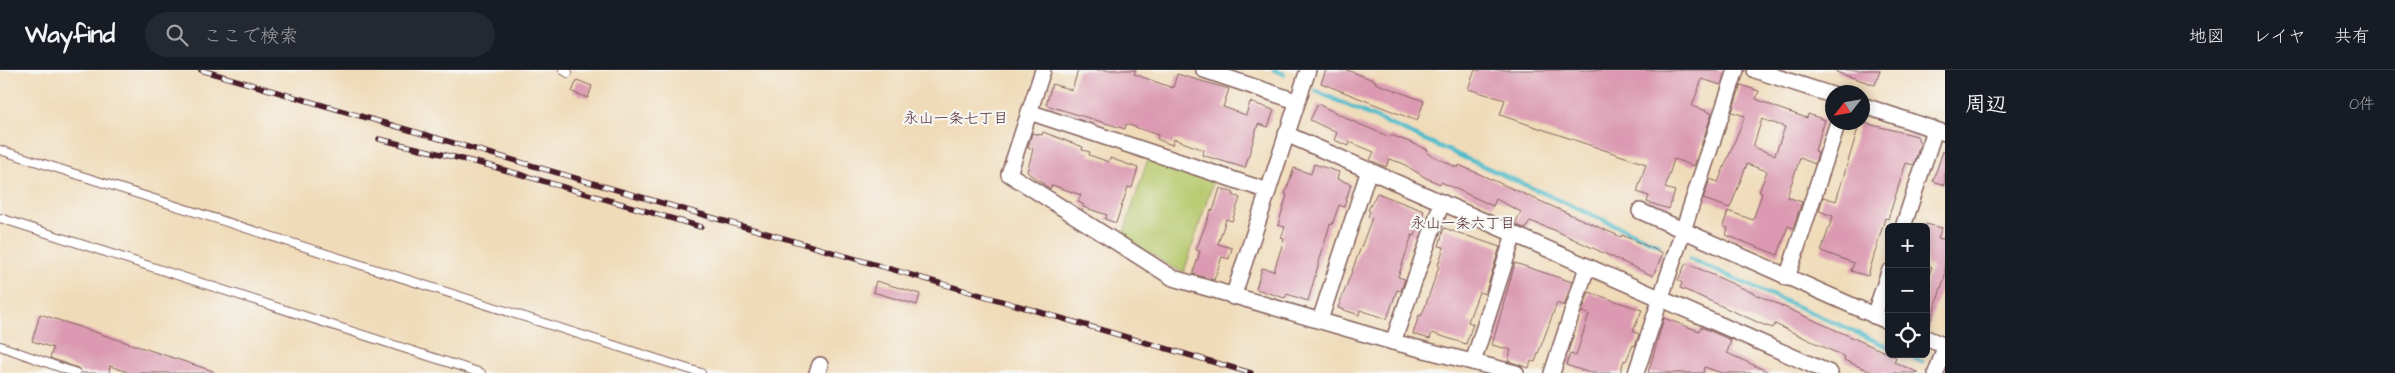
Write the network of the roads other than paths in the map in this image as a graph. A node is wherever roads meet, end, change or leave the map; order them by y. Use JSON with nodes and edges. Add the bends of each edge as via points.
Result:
{"nodes":[{"id":1,"x":1043,"y":70,"type":"edge"},
{"id":2,"x":1204,"y":70,"type":"edge"},
{"id":3,"x":1308,"y":70,"type":"edge"},
{"id":4,"x":1736,"y":70,"type":"edge"},
{"id":5,"x":1754,"y":70,"type":"edge"},
{"id":6,"x":1796,"y":76,"type":"edge"},
{"id":7,"x":1825,"y":91,"type":"edge"},
{"id":8,"x":1296,"y":101,"type":"junction"},
{"id":9,"x":1870,"y":109,"type":"edge"},
{"id":10,"x":1029,"y":112,"type":"junction"},
{"id":11,"x":1835,"y":130,"type":"edge"},
{"id":12,"x":1940,"y":131,"type":"edge"},
{"id":13,"x":1286,"y":134,"type":"junction"},
{"id":14,"x":0,"y":150,"type":"edge"},
{"id":15,"x":1369,"y":170,"type":"junction"},
{"id":16,"x":1268,"y":191,"type":"junction"},
{"id":17,"x":1442,"y":202,"type":"junction"},
{"id":18,"x":1640,"y":211,"type":"dead end"},
{"id":19,"x":0,"y":218,"type":"edge"},
{"id":20,"x":1905,"y":223,"type":"edge"},
{"id":21,"x":1682,"y":231,"type":"junction"},
{"id":22,"x":1514,"y":234,"type":"junction"},
{"id":23,"x":1587,"y":267,"type":"junction"},
{"id":24,"x":1787,"y":278,"type":"junction"},
{"id":25,"x":1885,"y":284,"type":"edge"},
{"id":26,"x":1234,"y":297,"type":"junction"},
{"id":27,"x":1660,"y":299,"type":"junction"},
{"id":28,"x":1874,"y":316,"type":"junction"},
{"id":29,"x":1320,"y":320,"type":"junction"},
{"id":30,"x":1885,"y":320,"type":"edge"},
{"id":31,"x":1930,"y":340,"type":"edge"},
{"id":32,"x":1393,"y":342,"type":"junction"},
{"id":33,"x":0,"y":346,"type":"edge"},
{"id":34,"x":1945,"y":346,"type":"edge"},
{"id":35,"x":1473,"y":362,"type":"junction"},
{"id":36,"x":76,"y":373,"type":"edge"},
{"id":37,"x":481,"y":373,"type":"edge"},
{"id":38,"x":701,"y":373,"type":"edge"},
{"id":39,"x":1516,"y":373,"type":"edge"},
{"id":40,"x":1552,"y":373,"type":"edge"},
{"id":41,"x":1636,"y":373,"type":"edge"},
{"id":42,"x":1830,"y":373,"type":"edge"},
{"id":43,"x":1936,"y":373,"type":"edge"}],
"edges":[{"from":1,"to":10,"type":"street"},
{"from":2,"to":8,"type":"street"},
{"from":3,"to":8,"type":"street"},
{"from":4,"to":21,"type":"street"},
{"from":5,"to":6,"type":"street"},
{"from":6,"to":7,"type":"street"},
{"from":8,"to":13,"type":"street"},
{"from":9,"to":12,"type":"street"},
{"from":10,"to":16,"type":"street"},
{"from":10,"to":26,"type":"street","via":[[1009,174],[1173,278]]},
{"from":11,"to":24,"type":"street"},
{"from":12,"to":20,"type":"street"},
{"from":13,"to":15,"type":"street"},
{"from":13,"to":16,"type":"street"},
{"from":14,"to":38,"type":"lane"},
{"from":15,"to":17,"type":"street"},
{"from":15,"to":29,"type":"street"},
{"from":16,"to":26,"type":"street"},
{"from":17,"to":22,"type":"street"},
{"from":17,"to":32,"type":"street"},
{"from":18,"to":21,"type":"street"},
{"from":19,"to":37,"type":"lane"},
{"from":21,"to":24,"type":"street"},
{"from":21,"to":27,"type":"street"},
{"from":22,"to":23,"type":"street"},
{"from":22,"to":35,"type":"street"},
{"from":23,"to":27,"type":"street"},
{"from":23,"to":40,"type":"street"},
{"from":24,"to":28,"type":"street"},
{"from":25,"to":28,"type":"street"},
{"from":26,"to":29,"type":"street"},
{"from":27,"to":41,"type":"street"},
{"from":27,"to":42,"type":"street"},
{"from":28,"to":30,"type":"street"},
{"from":29,"to":32,"type":"street"},
{"from":31,"to":34,"type":"street"},
{"from":32,"to":35,"type":"street"},
{"from":33,"to":36,"type":"lane"},
{"from":34,"to":43,"type":"street"},
{"from":35,"to":39,"type":"street"}]}
